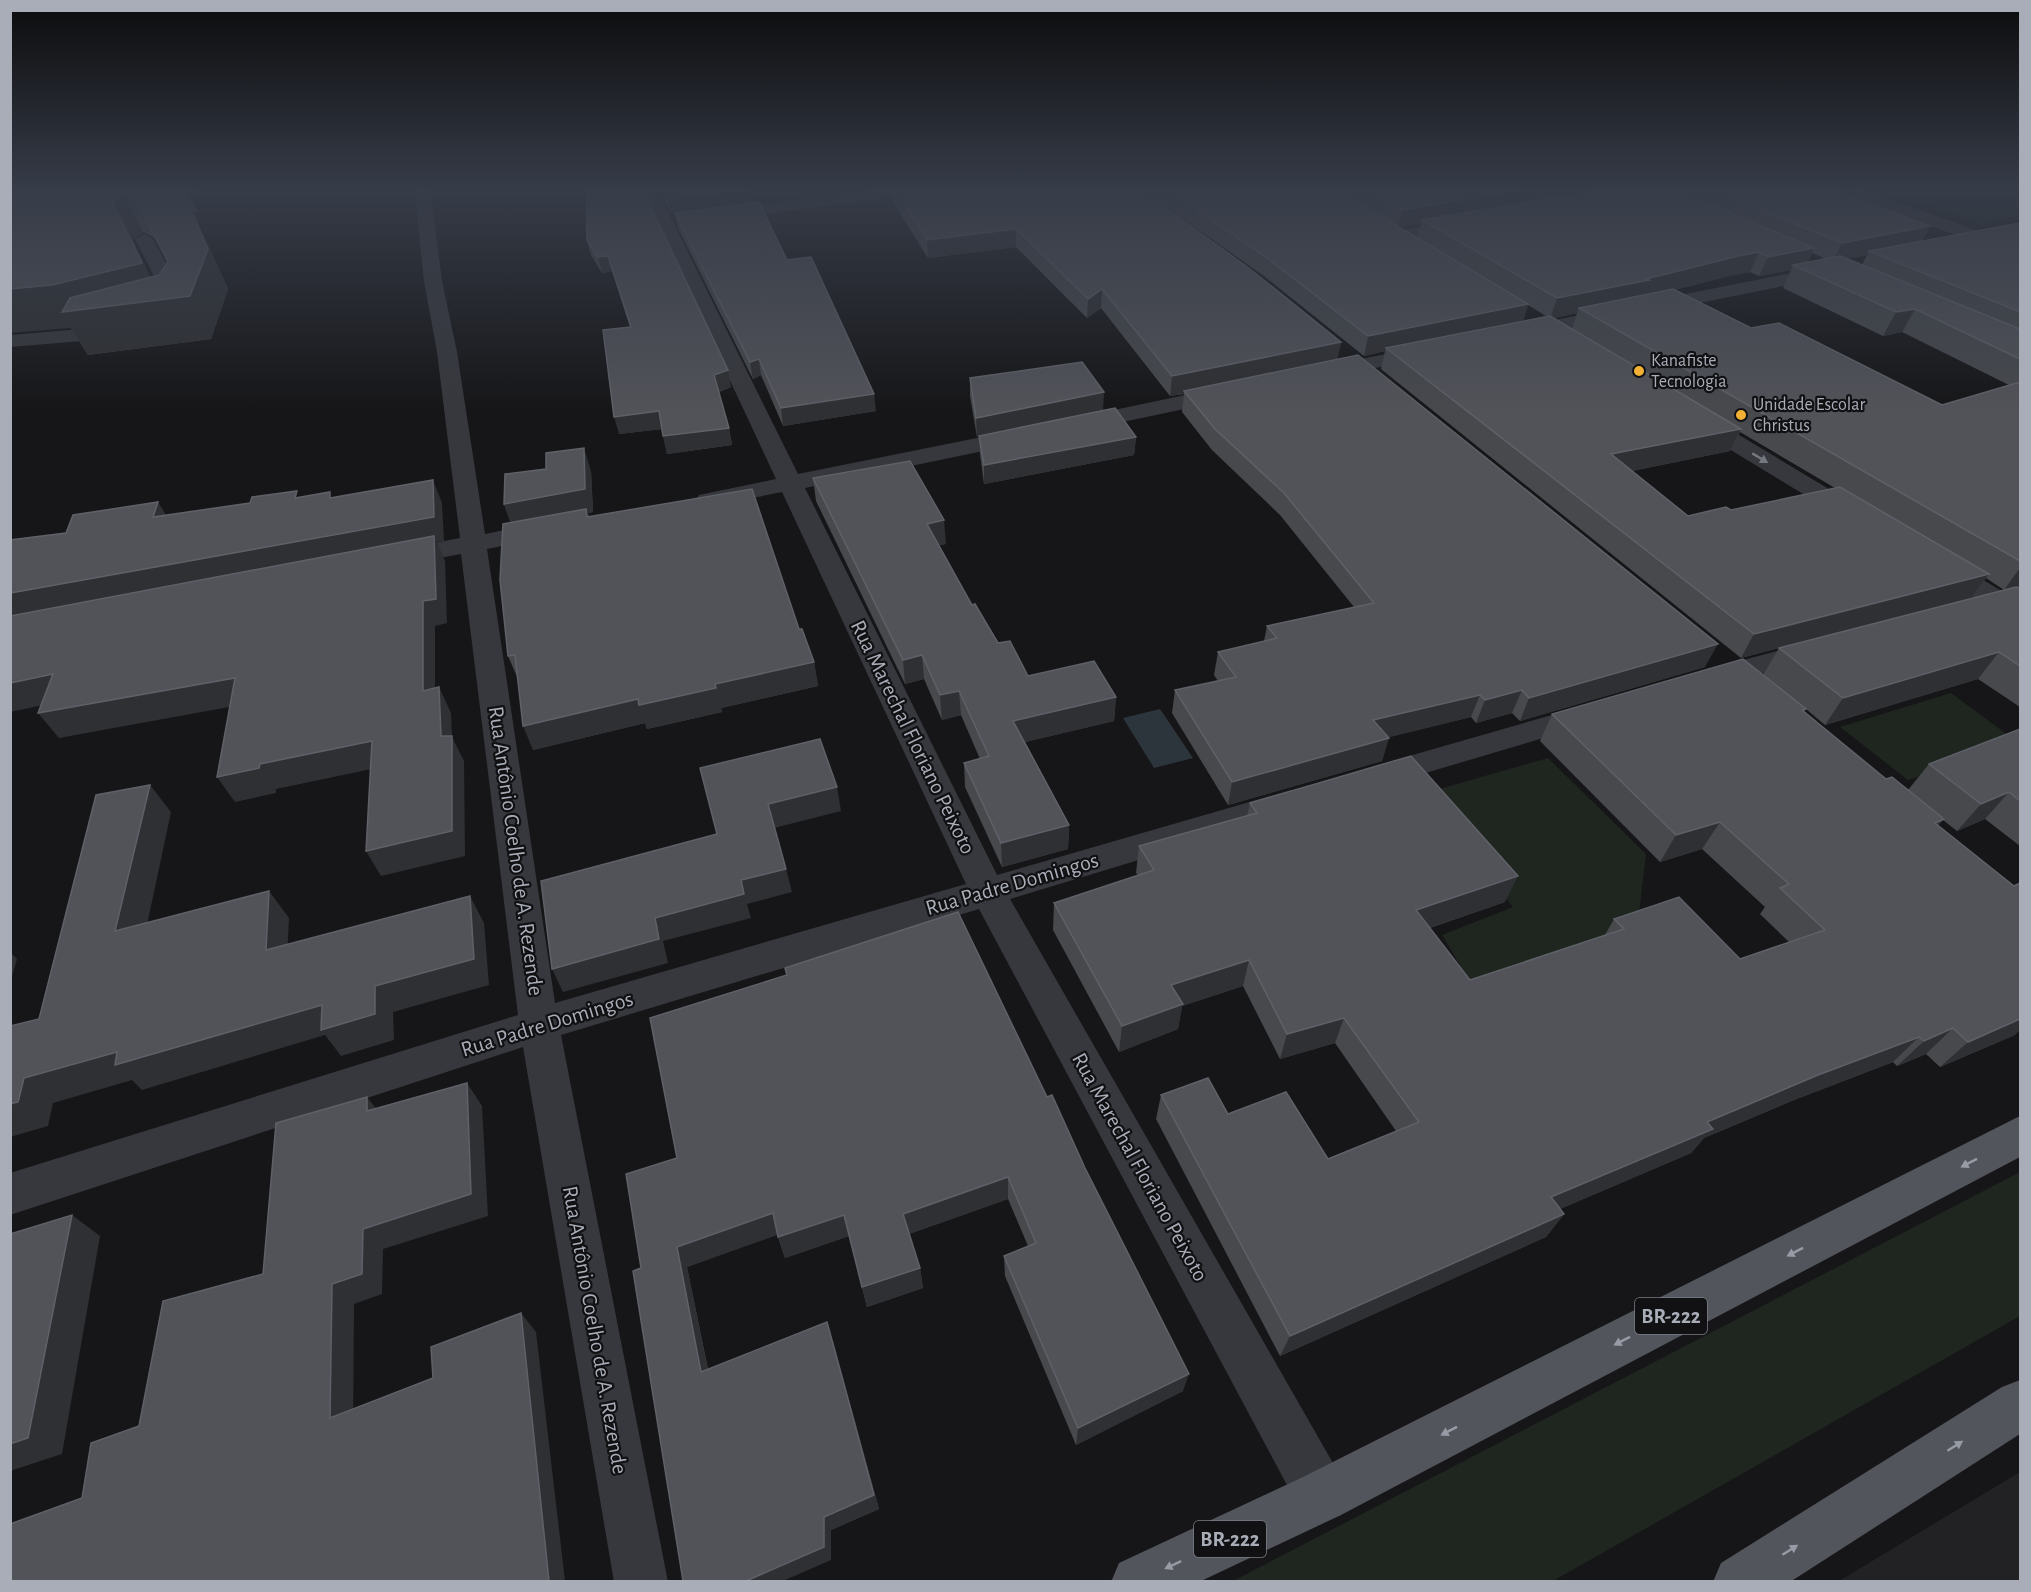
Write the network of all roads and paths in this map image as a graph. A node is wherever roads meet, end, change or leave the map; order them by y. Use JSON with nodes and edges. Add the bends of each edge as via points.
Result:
{"nodes":[{"id":1,"x":156,"y":262,"type":"edge"},
{"id":2,"x":431,"y":262,"type":"edge"},
{"id":3,"x":690,"y":262,"type":"edge"},
{"id":4,"x":1819,"y":262,"type":"edge"},
{"id":5,"x":1515,"y":310,"type":"edge"},
{"id":6,"x":1545,"y":328,"type":"junction"},
{"id":7,"x":1501,"y":337,"type":"edge"},
{"id":8,"x":10,"y":341,"type":"edge"},
{"id":9,"x":1328,"y":343,"type":"edge"},
{"id":10,"x":1576,"y":347,"type":"edge"},
{"id":11,"x":1445,"y":348,"type":"edge"},
{"id":12,"x":1356,"y":366,"type":"junction"},
{"id":13,"x":1298,"y":378,"type":"edge"},
{"id":14,"x":1252,"y":388,"type":"edge"},
{"id":15,"x":1383,"y":388,"type":"edge"},
{"id":16,"x":1677,"y":407,"type":"edge"},
{"id":17,"x":790,"y":485,"type":"junction"},
{"id":18,"x":684,"y":504,"type":"edge"},
{"id":19,"x":1869,"y":523,"type":"edge"},
{"id":20,"x":567,"y":526,"type":"edge"},
{"id":21,"x":474,"y":543,"type":"junction"},
{"id":22,"x":1919,"y":553,"type":"edge"},
{"id":23,"x":369,"y":564,"type":"edge"},
{"id":24,"x":2014,"y":604,"type":"edge"},
{"id":25,"x":1954,"y":614,"type":"edge"},
{"id":26,"x":1850,"y":641,"type":"edge"},
{"id":27,"x":1725,"y":664,"type":"junction"},
{"id":28,"x":1677,"y":688,"type":"edge"},
{"id":29,"x":1762,"y":694,"type":"edge"},
{"id":30,"x":1619,"y":705,"type":"edge"},
{"id":31,"x":987,"y":891,"type":"junction"},
{"id":32,"x":539,"y":1025,"type":"junction"},
{"id":33,"x":2020,"y":1136,"type":"edge"},
{"id":34,"x":10,"y":1194,"type":"edge"},
{"id":35,"x":2020,"y":1405,"type":"edge"},
{"id":36,"x":1322,"y":1496,"type":"junction"},
{"id":37,"x":641,"y":1581,"type":"edge"},
{"id":38,"x":1138,"y":1581,"type":"edge"},
{"id":39,"x":1740,"y":1581,"type":"edge"}],
"edges":[{"from":1,"to":8,"type":"street","via":[[177,303],[173,310],[82,334]]},
{"from":2,"to":21,"type":"street","name":"Rua Antônio Coelho de A. Rezende"},
{"from":3,"to":17,"type":"street","name":"Rua Marechal Floriano Peixoto"},
{"from":4,"to":6,"type":"street","via":[[1844,270]]},
{"from":5,"to":6,"type":"street"},
{"from":6,"to":7,"type":"street"},
{"from":6,"to":10,"type":"street"},
{"from":9,"to":12,"type":"street"},
{"from":11,"to":12,"type":"street"},
{"from":12,"to":13,"type":"street"},
{"from":12,"to":15,"type":"street"},
{"from":14,"to":17,"type":"street"},
{"from":16,"to":19,"type":"street","one_way":true},
{"from":17,"to":18,"type":"street"},
{"from":17,"to":31,"type":"street","name":"Rua Marechal Floriano Peixoto"},
{"from":20,"to":21,"type":"street"},
{"from":21,"to":23,"type":"street"},
{"from":21,"to":32,"type":"street","name":"Rua Antônio Coelho de A. Rezende"},
{"from":22,"to":24,"type":"street"},
{"from":24,"to":25,"type":"street"},
{"from":26,"to":27,"type":"street"},
{"from":27,"to":28,"type":"street"},
{"from":27,"to":29,"type":"street"},
{"from":30,"to":31,"type":"street","name":"Rua Padre Domingos"},
{"from":31,"to":32,"type":"street","name":"Rua Padre Domingos"},
{"from":31,"to":36,"type":"street","name":"Rua Marechal Floriano Peixoto"},
{"from":32,"to":34,"type":"street","name":"Rua Padre Domingos"},
{"from":32,"to":37,"type":"street","name":"Rua Antônio Coelho de A. Rezende"},
{"from":33,"to":36,"type":"main road","number":"BR-222","one_way":true},
{"from":39,"to":35,"type":"main road","one_way":true},
{"from":36,"to":38,"type":"main road","number":"BR-222","one_way":true}]}
